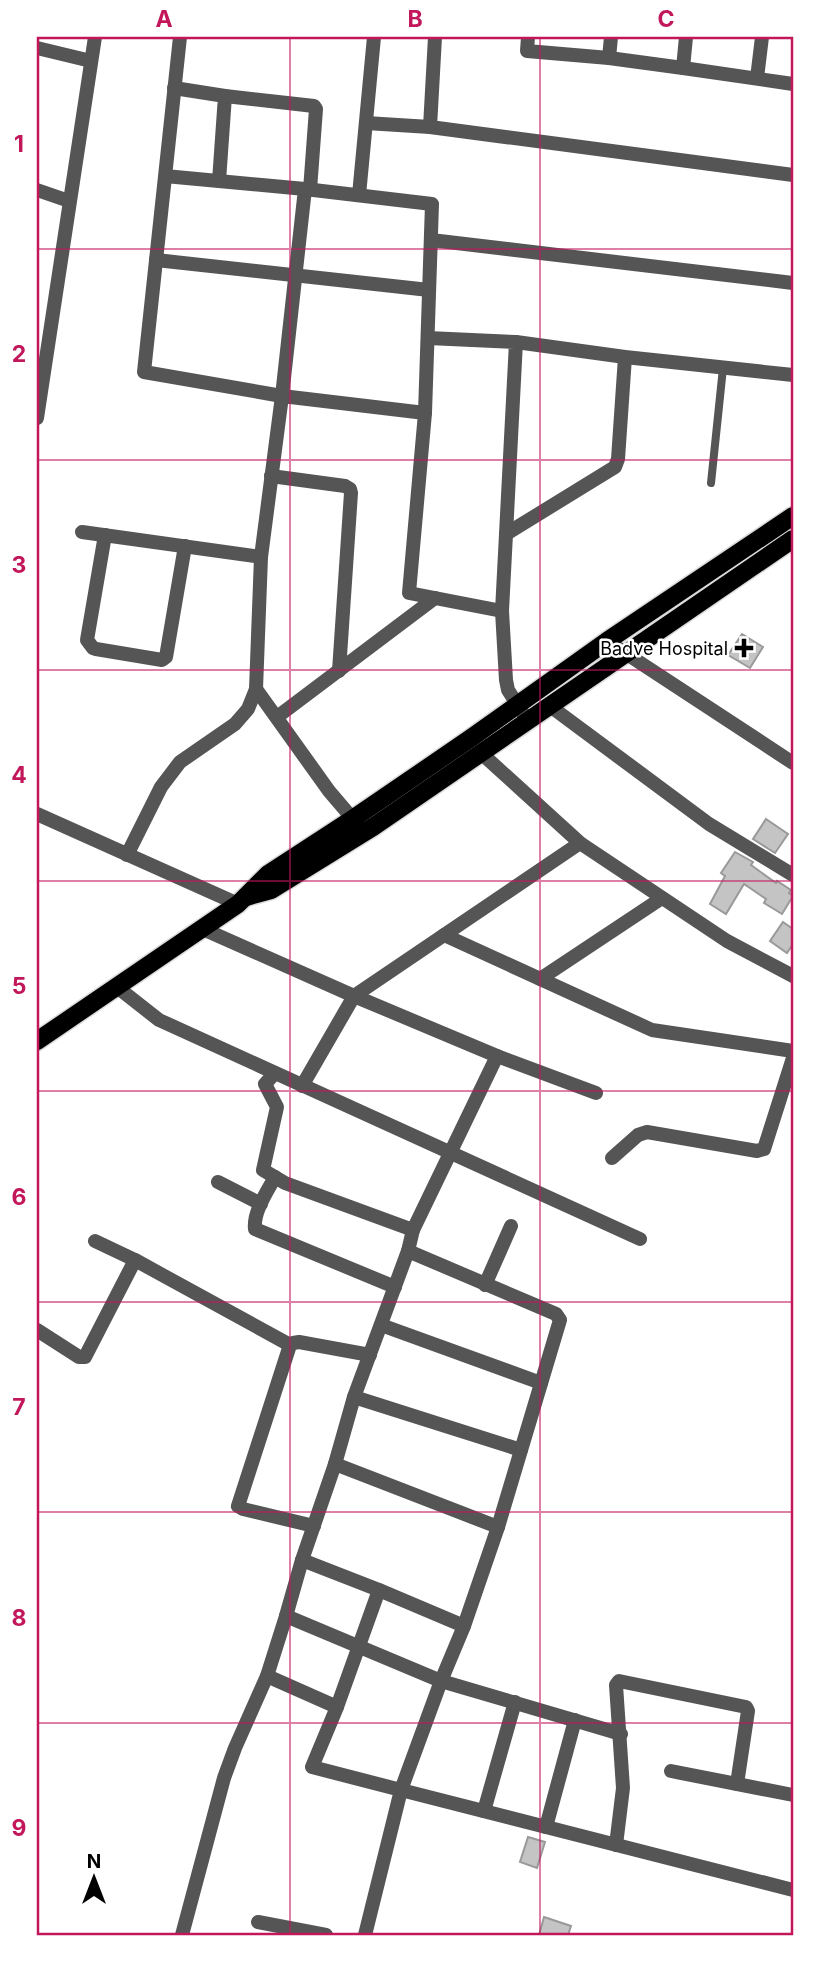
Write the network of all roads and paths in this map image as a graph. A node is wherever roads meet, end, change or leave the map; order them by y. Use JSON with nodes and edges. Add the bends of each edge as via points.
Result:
{"nodes":[{"id":1,"x":95,"y":37,"type":"edge"},
{"id":2,"x":180,"y":37,"type":"edge"},
{"id":3,"x":374,"y":37,"type":"edge"},
{"id":4,"x":435,"y":37,"type":"edge"},
{"id":5,"x":528,"y":37,"type":"edge"},
{"id":6,"x":611,"y":37,"type":"edge"},
{"id":7,"x":686,"y":37,"type":"edge"},
{"id":8,"x":762,"y":37,"type":"edge"},
{"id":9,"x":37,"y":48,"type":"edge"},
{"id":10,"x":609,"y":58,"type":"junction"},
{"id":11,"x":91,"y":61,"type":"junction"},
{"id":12,"x":683,"y":68,"type":"junction"},
{"id":13,"x":757,"y":78,"type":"junction"},
{"id":14,"x":793,"y":83,"type":"edge"},
{"id":15,"x":174,"y":88,"type":"junction"},
{"id":16,"x":225,"y":96,"type":"junction"},
{"id":17,"x":366,"y":123,"type":"junction"},
{"id":18,"x":430,"y":127,"type":"junction"},
{"id":19,"x":793,"y":175,"type":"edge"},
{"id":20,"x":165,"y":176,"type":"junction"},
{"id":21,"x":219,"y":181,"type":"junction"},
{"id":22,"x":308,"y":189,"type":"junction"},
{"id":23,"x":37,"y":190,"type":"edge"},
{"id":24,"x":359,"y":195,"type":"junction"},
{"id":25,"x":69,"y":201,"type":"junction"},
{"id":26,"x":431,"y":240,"type":"junction"},
{"id":27,"x":156,"y":260,"type":"junction"},
{"id":28,"x":296,"y":274,"type":"junction"},
{"id":29,"x":793,"y":283,"type":"edge"},
{"id":30,"x":429,"y":290,"type":"junction"},
{"id":31,"x":428,"y":338,"type":"junction"},
{"id":32,"x":516,"y":342,"type":"junction"},
{"id":33,"x":625,"y":357,"type":"junction"},
{"id":34,"x":723,"y":368,"type":"junction"},
{"id":35,"x":793,"y":376,"type":"edge"},
{"id":36,"x":282,"y":396,"type":"junction"},
{"id":37,"x":425,"y":413,"type":"junction"},
{"id":38,"x":37,"y":418,"type":"edge"},
{"id":39,"x":271,"y":476,"type":"junction"},
{"id":40,"x":711,"y":483,"type":"dead end"},
{"id":41,"x":793,"y":516,"type":"edge"},
{"id":42,"x":82,"y":532,"type":"dead end"},
{"id":43,"x":506,"y":534,"type":"junction"},
{"id":44,"x":105,"y":535,"type":"junction"},
{"id":45,"x":793,"y":539,"type":"edge"},
{"id":46,"x":185,"y":546,"type":"junction"},
{"id":47,"x":261,"y":557,"type":"junction"},
{"id":48,"x":435,"y":598,"type":"junction"},
{"id":49,"x":502,"y":611,"type":"junction"},
{"id":50,"x":607,"y":641,"type":"junction"},
{"id":51,"x":627,"y":654,"type":"junction"},
{"id":52,"x":339,"y":671,"type":"junction"},
{"id":53,"x":256,"y":689,"type":"junction"},
{"id":54,"x":517,"y":705,"type":"junction"},
{"id":55,"x":550,"y":706,"type":"junction"},
{"id":56,"x":277,"y":717,"type":"junction"},
{"id":57,"x":528,"y":721,"type":"junction"},
{"id":58,"x":481,"y":753,"type":"junction"},
{"id":59,"x":793,"y":763,"type":"edge"},
{"id":60,"x":37,"y":814,"type":"edge"},
{"id":61,"x":359,"y":826,"type":"junction"},
{"id":62,"x":580,"y":843,"type":"junction"},
{"id":63,"x":127,"y":855,"type":"junction"},
{"id":64,"x":793,"y":875,"type":"edge"},
{"id":65,"x":662,"y":898,"type":"junction"},
{"id":66,"x":242,"y":901,"type":"junction"},
{"id":67,"x":203,"y":929,"type":"junction"},
{"id":68,"x":444,"y":935,"type":"junction"},
{"id":69,"x":793,"y":976,"type":"edge"},
{"id":70,"x":540,"y":979,"type":"junction"},
{"id":71,"x":117,"y":987,"type":"junction"},
{"id":72,"x":354,"y":996,"type":"junction"},
{"id":73,"x":37,"y":1041,"type":"edge"},
{"id":74,"x":793,"y":1051,"type":"edge"},
{"id":75,"x":497,"y":1056,"type":"junction"},
{"id":76,"x":793,"y":1058,"type":"edge"},
{"id":77,"x":274,"y":1073,"type":"junction"},
{"id":78,"x":302,"y":1086,"type":"junction"},
{"id":79,"x":596,"y":1093,"type":"dead end"},
{"id":80,"x":450,"y":1152,"type":"junction"},
{"id":81,"x":612,"y":1158,"type":"dead end"},
{"id":82,"x":275,"y":1177,"type":"junction"},
{"id":83,"x":218,"y":1182,"type":"dead end"},
{"id":84,"x":261,"y":1204,"type":"junction"},
{"id":85,"x":510,"y":1226,"type":"dead end"},
{"id":86,"x":413,"y":1230,"type":"junction"},
{"id":87,"x":640,"y":1239,"type":"dead end"},
{"id":88,"x":95,"y":1241,"type":"dead end"},
{"id":89,"x":408,"y":1251,"type":"junction"},
{"id":90,"x":135,"y":1261,"type":"junction"},
{"id":91,"x":485,"y":1284,"type":"junction"},
{"id":92,"x":395,"y":1287,"type":"junction"},
{"id":93,"x":382,"y":1325,"type":"junction"},
{"id":94,"x":37,"y":1330,"type":"edge"},
{"id":95,"x":290,"y":1345,"type":"junction"},
{"id":96,"x":370,"y":1355,"type":"junction"},
{"id":97,"x":541,"y":1383,"type":"junction"},
{"id":98,"x":354,"y":1397,"type":"junction"},
{"id":99,"x":521,"y":1450,"type":"junction"},
{"id":100,"x":335,"y":1464,"type":"junction"},
{"id":101,"x":314,"y":1526,"type":"junction"},
{"id":102,"x":498,"y":1527,"type":"junction"},
{"id":103,"x":302,"y":1560,"type":"junction"},
{"id":104,"x":379,"y":1590,"type":"junction"},
{"id":105,"x":286,"y":1616,"type":"junction"},
{"id":106,"x":464,"y":1626,"type":"junction"},
{"id":107,"x":359,"y":1647,"type":"junction"},
{"id":108,"x":267,"y":1675,"type":"junction"},
{"id":109,"x":441,"y":1681,"type":"junction"},
{"id":110,"x":515,"y":1702,"type":"junction"},
{"id":111,"x":337,"y":1707,"type":"junction"},
{"id":112,"x":575,"y":1720,"type":"junction"},
{"id":113,"x":621,"y":1734,"type":"junction"},
{"id":114,"x":671,"y":1771,"type":"dead end"},
{"id":115,"x":737,"y":1784,"type":"junction"},
{"id":116,"x":401,"y":1790,"type":"junction"},
{"id":117,"x":793,"y":1795,"type":"edge"},
{"id":118,"x":484,"y":1811,"type":"junction"},
{"id":119,"x":546,"y":1827,"type":"junction"},
{"id":120,"x":616,"y":1845,"type":"junction"},
{"id":121,"x":793,"y":1891,"type":"edge"},
{"id":122,"x":258,"y":1922,"type":"dead end"},
{"id":123,"x":182,"y":1935,"type":"edge"},
{"id":124,"x":326,"y":1935,"type":"edge"},
{"id":125,"x":365,"y":1935,"type":"edge"}],
"edges":[{"from":1,"to":11,"type":"street"},
{"from":2,"to":15,"type":"street"},
{"from":3,"to":17,"type":"street"},
{"from":4,"to":18,"type":"street"},
{"from":5,"to":10,"type":"street","via":[[527,51]]},
{"from":6,"to":10,"type":"street"},
{"from":7,"to":12,"type":"street"},
{"from":8,"to":13,"type":"street"},
{"from":9,"to":11,"type":"street"},
{"from":10,"to":12,"type":"street"},
{"from":11,"to":25,"type":"street"},
{"from":12,"to":13,"type":"street"},
{"from":13,"to":14,"type":"street"},
{"from":15,"to":16,"type":"street"},
{"from":15,"to":20,"type":"street"},
{"from":16,"to":21,"type":"street"},
{"from":16,"to":22,"type":"street","via":[[314,106]]},
{"from":17,"to":18,"type":"street"},
{"from":17,"to":24,"type":"street"},
{"from":18,"to":19,"type":"street"},
{"from":20,"to":21,"type":"street"},
{"from":20,"to":27,"type":"street"},
{"from":21,"to":22,"type":"street"},
{"from":22,"to":24,"type":"street"},
{"from":22,"to":28,"type":"street"},
{"from":23,"to":25,"type":"street"},
{"from":24,"to":26,"type":"street","via":[[432,204]]},
{"from":25,"to":38,"type":"street"},
{"from":26,"to":29,"type":"street"},
{"from":26,"to":30,"type":"street"},
{"from":27,"to":28,"type":"street"},
{"from":27,"to":36,"type":"street","via":[[144,372]]},
{"from":28,"to":30,"type":"street"},
{"from":28,"to":36,"type":"street"},
{"from":30,"to":31,"type":"street"},
{"from":31,"to":32,"type":"street"},
{"from":31,"to":37,"type":"street"},
{"from":32,"to":33,"type":"street"},
{"from":32,"to":43,"type":"street"},
{"from":33,"to":34,"type":"street"},
{"from":33,"to":43,"type":"street","via":[[615,467]]},
{"from":34,"to":35,"type":"street"},
{"from":34,"to":40,"type":"lane"},
{"from":36,"to":37,"type":"street"},
{"from":36,"to":39,"type":"street"},
{"from":37,"to":48,"type":"street","via":[[409,593]]},
{"from":39,"to":47,"type":"street"},
{"from":39,"to":52,"type":"street","via":[[350,489]]},
{"from":41,"to":50,"type":"main road"},
{"from":42,"to":44,"type":"street"},
{"from":43,"to":49,"type":"street"},
{"from":44,"to":46,"type":"street"},
{"from":44,"to":46,"type":"street","via":[[87,640],[96,649],[162,660]]},
{"from":45,"to":51,"type":"main road"},
{"from":46,"to":47,"type":"street"},
{"from":47,"to":53,"type":"street"},
{"from":48,"to":49,"type":"street"},
{"from":48,"to":52,"type":"street"},
{"from":49,"to":54,"type":"street","via":[[506,680]]},
{"from":50,"to":51,"type":"street"},
{"from":50,"to":54,"type":"main road"},
{"from":51,"to":55,"type":"main road"},
{"from":51,"to":59,"type":"street"},
{"from":52,"to":56,"type":"street"},
{"from":53,"to":56,"type":"street"},
{"from":53,"to":63,"type":"street","via":[[248,709],[234,724],[180,762],[161,787]]},
{"from":54,"to":57,"type":"street"},
{"from":54,"to":61,"type":"main road"},
{"from":55,"to":57,"type":"main road"},
{"from":55,"to":64,"type":"street","via":[[709,824]]},
{"from":56,"to":61,"type":"street"},
{"from":57,"to":58,"type":"main road"},
{"from":58,"to":61,"type":"main road"},
{"from":58,"to":62,"type":"street"},
{"from":60,"to":63,"type":"street"},
{"from":61,"to":66,"type":"main road","via":[[271,890]]},
{"from":62,"to":65,"type":"street"},
{"from":62,"to":68,"type":"street"},
{"from":63,"to":66,"type":"street"},
{"from":65,"to":69,"type":"street","via":[[727,941]]},
{"from":65,"to":70,"type":"street"},
{"from":66,"to":67,"type":"main road"},
{"from":67,"to":71,"type":"main road"},
{"from":67,"to":72,"type":"street"},
{"from":68,"to":70,"type":"street"},
{"from":68,"to":72,"type":"street"},
{"from":70,"to":74,"type":"street","via":[[652,1030]]},
{"from":71,"to":73,"type":"main road"},
{"from":71,"to":77,"type":"street","via":[[159,1020]]},
{"from":72,"to":75,"type":"street"},
{"from":72,"to":78,"type":"street"},
{"from":75,"to":79,"type":"street"},
{"from":75,"to":80,"type":"street"},
{"from":76,"to":81,"type":"street","via":[[761,1150],[648,1132]]},
{"from":77,"to":78,"type":"street"},
{"from":77,"to":82,"type":"street","via":[[265,1084],[277,1107],[263,1170]]},
{"from":78,"to":80,"type":"street"},
{"from":80,"to":86,"type":"street"},
{"from":80,"to":87,"type":"street"},
{"from":82,"to":84,"type":"street"},
{"from":82,"to":86,"type":"street"},
{"from":83,"to":84,"type":"street"},
{"from":84,"to":92,"type":"street","via":[[254,1224],[257,1231]]},
{"from":85,"to":91,"type":"street"},
{"from":86,"to":89,"type":"street"},
{"from":88,"to":90,"type":"street"},
{"from":89,"to":91,"type":"street"},
{"from":89,"to":92,"type":"street"},
{"from":90,"to":94,"type":"street","via":[[85,1357]]},
{"from":90,"to":95,"type":"street"},
{"from":91,"to":97,"type":"street","via":[[559,1316]]},
{"from":92,"to":93,"type":"street"},
{"from":93,"to":96,"type":"street"},
{"from":93,"to":97,"type":"street"},
{"from":95,"to":96,"type":"street","via":[[299,1342]]},
{"from":95,"to":101,"type":"street","via":[[238,1506]]},
{"from":96,"to":98,"type":"street"},
{"from":97,"to":99,"type":"street"},
{"from":98,"to":99,"type":"street"},
{"from":98,"to":100,"type":"street"},
{"from":99,"to":102,"type":"street"},
{"from":100,"to":101,"type":"street"},
{"from":100,"to":102,"type":"street"},
{"from":101,"to":103,"type":"street"},
{"from":102,"to":106,"type":"street"},
{"from":103,"to":104,"type":"street"},
{"from":103,"to":105,"type":"street"},
{"from":104,"to":106,"type":"street"},
{"from":104,"to":107,"type":"street"},
{"from":105,"to":107,"type":"street"},
{"from":105,"to":108,"type":"street"},
{"from":106,"to":109,"type":"street"},
{"from":107,"to":109,"type":"street"},
{"from":107,"to":111,"type":"street"},
{"from":108,"to":111,"type":"street"},
{"from":108,"to":123,"type":"street","via":[[224,1779]]},
{"from":109,"to":110,"type":"street"},
{"from":109,"to":116,"type":"street"},
{"from":110,"to":112,"type":"street"},
{"from":110,"to":118,"type":"street"},
{"from":111,"to":116,"type":"street","via":[[312,1767]]},
{"from":112,"to":113,"type":"street"},
{"from":112,"to":119,"type":"street"},
{"from":113,"to":115,"type":"street","via":[[619,1681],[747,1707]]},
{"from":113,"to":120,"type":"street","via":[[623,1788]]},
{"from":114,"to":115,"type":"street"},
{"from":115,"to":117,"type":"street"},
{"from":116,"to":118,"type":"street"},
{"from":116,"to":125,"type":"street"},
{"from":118,"to":119,"type":"street"},
{"from":119,"to":120,"type":"street"},
{"from":120,"to":121,"type":"street"},
{"from":122,"to":124,"type":"street"}]}
